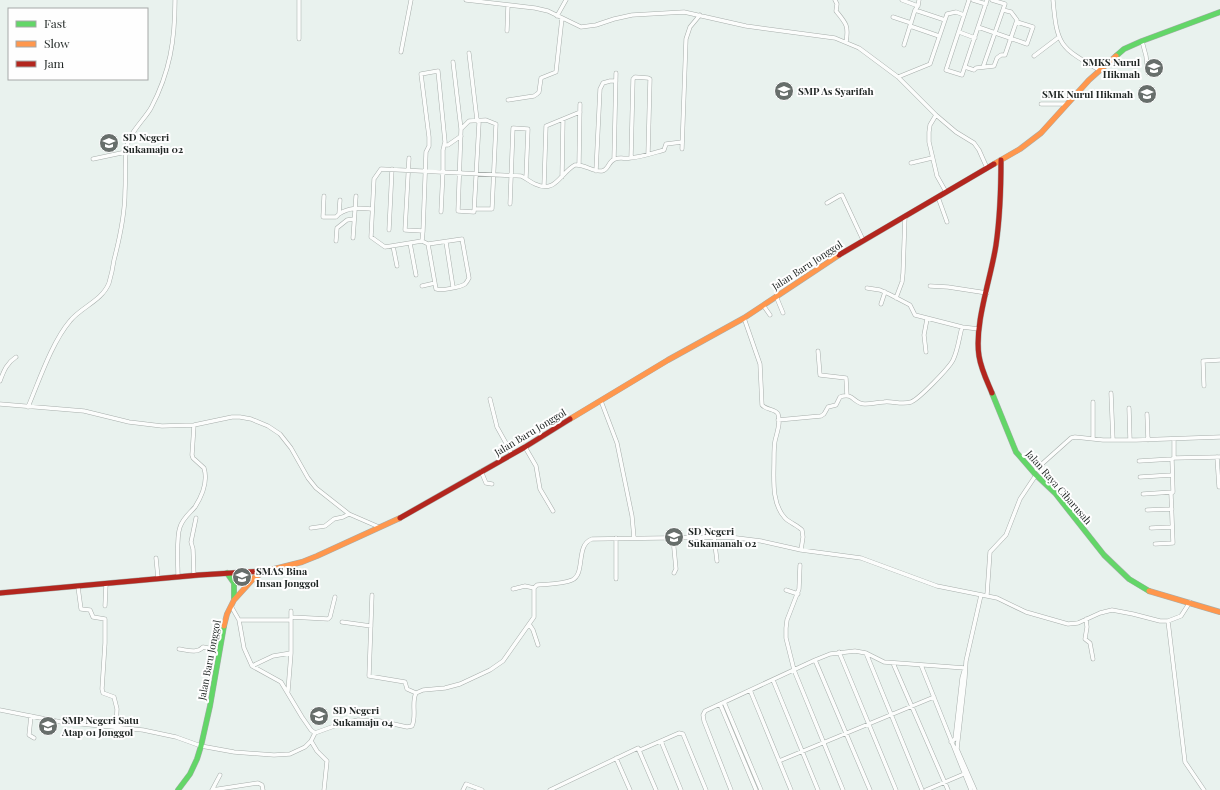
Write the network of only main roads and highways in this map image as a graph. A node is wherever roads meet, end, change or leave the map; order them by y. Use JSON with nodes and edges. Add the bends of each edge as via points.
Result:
{"nodes":[{"id":1,"x":1220,"y":12,"type":"edge"},
{"id":2,"x":1001,"y":160,"type":"junction"},
{"id":3,"x":266,"y":571,"type":"junction"},
{"id":4,"x":228,"y":573,"type":"junction"},
{"id":5,"x":0,"y":593,"type":"edge"},
{"id":6,"x":234,"y":600,"type":"junction"},
{"id":7,"x":1220,"y":612,"type":"edge"},
{"id":8,"x":178,"y":790,"type":"edge"}],
"edges":[{"from":1,"to":2,"type":"main road","name":"Jalan Baru Jonggol","via":[[1124,49],[1065,104],[1036,138]]},
{"from":2,"to":3,"type":"main road","name":"Jalan Baru Jonggol","via":[[820,266],[744,318],[399,518],[310,559]]},
{"from":2,"to":7,"type":"main road","name":"Jalan Raya Cibarusah","via":[[1002,185],[996,245],[978,345],[984,373],[1016,452],[1055,493],[1104,555],[1123,574],[1150,592]]},
{"from":3,"to":4,"type":"main road"},
{"from":3,"to":6,"type":"main road","name":"Jalan Baru Jonggol","via":[[251,580]]},
{"from":4,"to":5,"type":"main road"},
{"from":4,"to":6,"type":"main road","via":[[234,583]]},
{"from":6,"to":8,"type":"main road","name":"Jalan Baru Jonggol","via":[[225,623],[201,746],[190,774]]}]}
